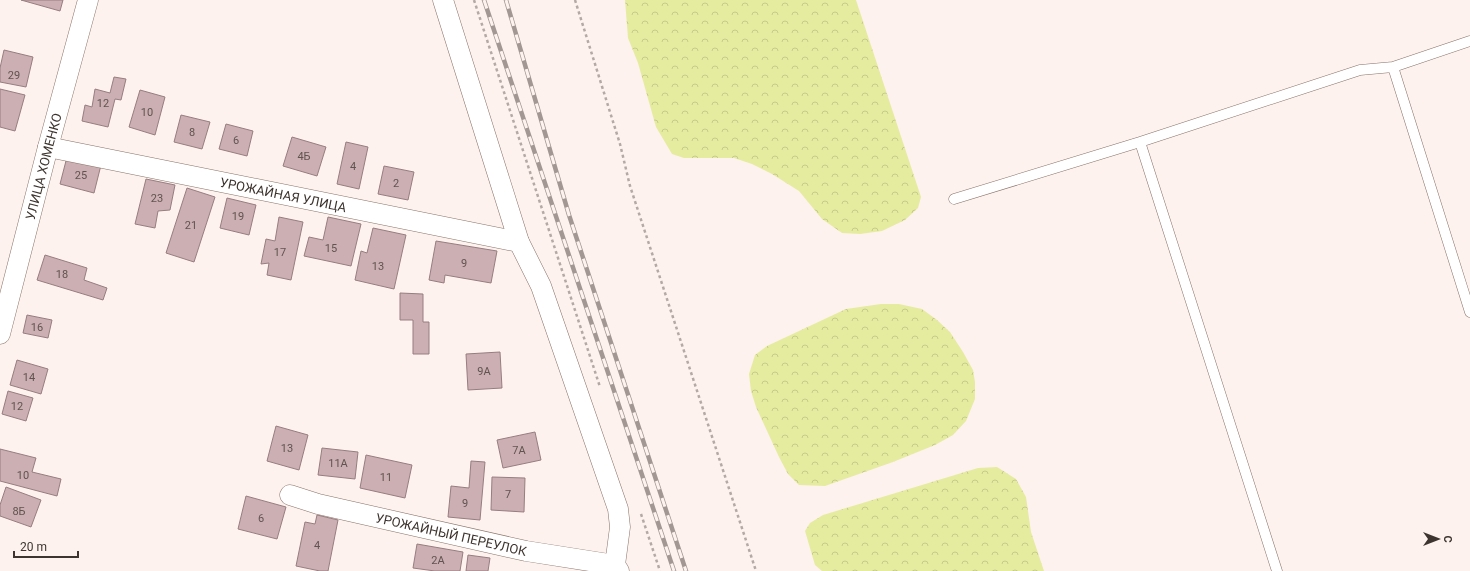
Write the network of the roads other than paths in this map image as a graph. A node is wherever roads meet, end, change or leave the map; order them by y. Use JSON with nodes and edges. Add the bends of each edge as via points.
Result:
{"nodes":[{"id":1,"x":88,"y":0,"type":"edge"},
{"id":2,"x":443,"y":0,"type":"edge"},
{"id":3,"x":1470,"y":41,"type":"edge"},
{"id":4,"x":1393,"y":67,"type":"junction"},
{"id":5,"x":1140,"y":142,"type":"junction"},
{"id":6,"x":48,"y":147,"type":"junction"},
{"id":7,"x":954,"y":199,"type":"dead end"},
{"id":8,"x":519,"y":242,"type":"junction"},
{"id":9,"x":1470,"y":312,"type":"edge"},
{"id":10,"x":0,"y":334,"type":"edge"},
{"id":11,"x":290,"y":495,"type":"dead end"},
{"id":12,"x":617,"y":568,"type":"edge"},
{"id":13,"x":1277,"y":571,"type":"edge"}],
"edges":[{"from":1,"to":6,"type":"street","name":"УЛИЦА ХОМЕНКО"},
{"from":2,"to":8,"type":"street"},
{"from":3,"to":4,"type":"lane"},
{"from":4,"to":5,"type":"lane","via":[[1360,70]]},
{"from":4,"to":9,"type":"lane"},
{"from":5,"to":7,"type":"lane"},
{"from":5,"to":13,"type":"lane"},
{"from":6,"to":8,"type":"street","name":"УРОЖАЙНАЯ УЛИЦА"},
{"from":6,"to":10,"type":"street","name":"УЛИЦА ХОМЕНКО"},
{"from":8,"to":12,"type":"street","via":[[541,286],[618,509],[620,527]]},
{"from":11,"to":12,"type":"street","name":"УРОЖАЙНЫЙ ПЕРЕУЛОК","via":[[526,551]]}]}
